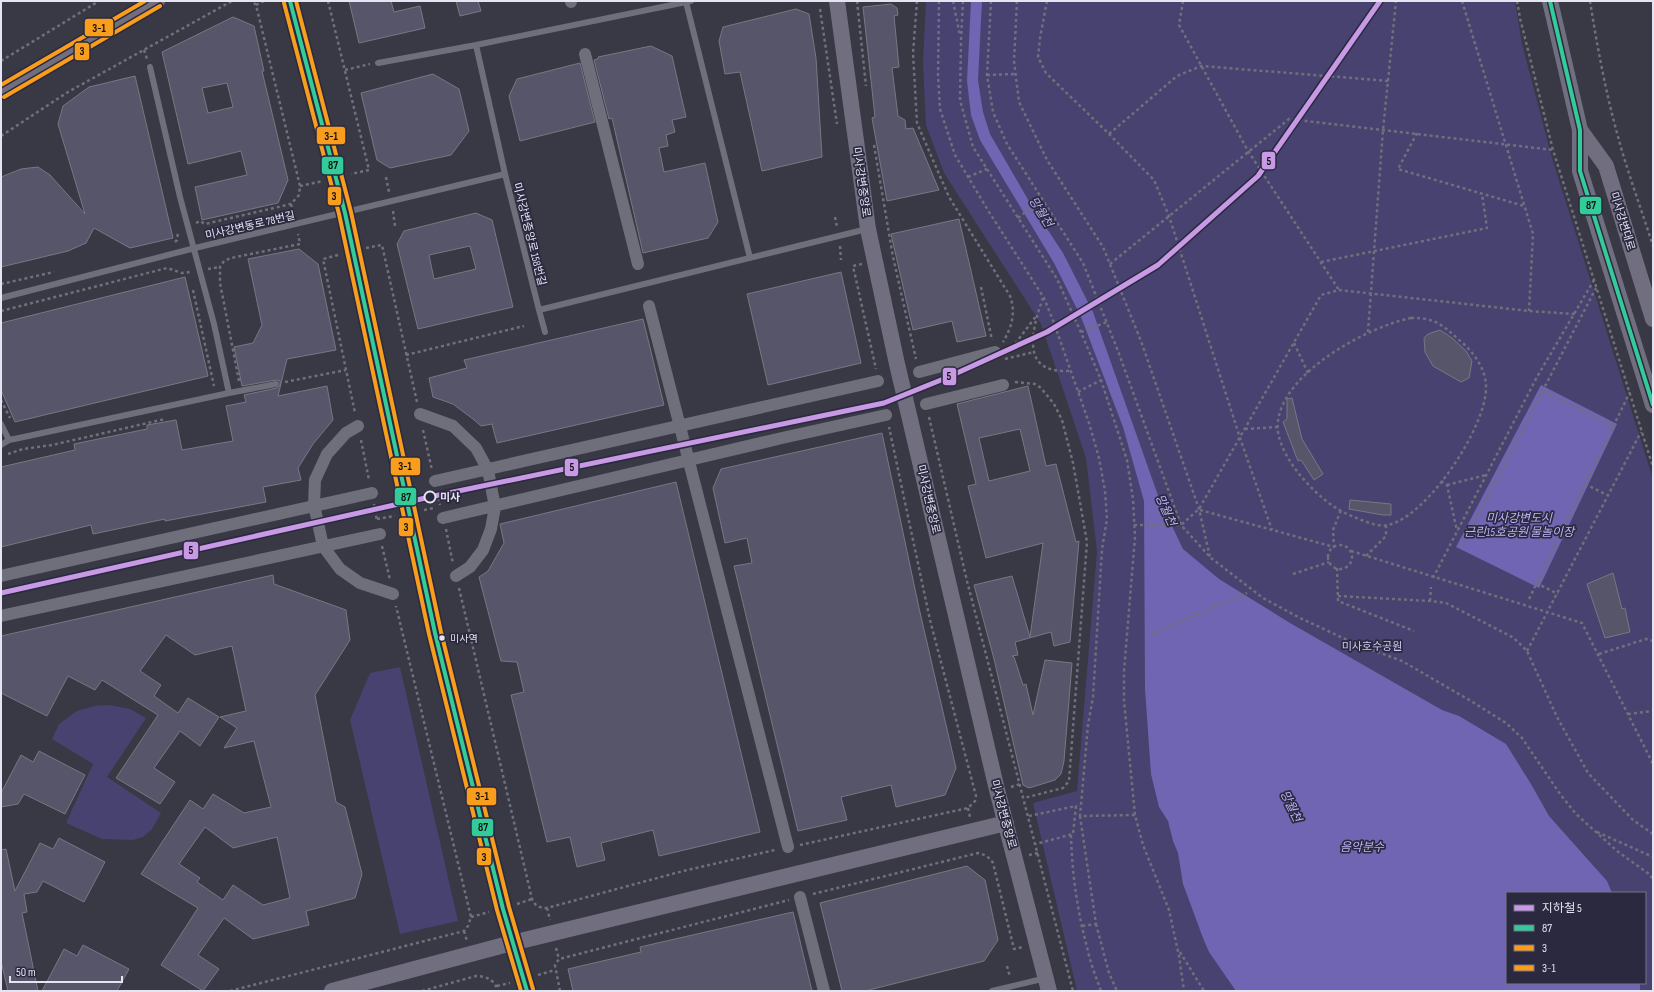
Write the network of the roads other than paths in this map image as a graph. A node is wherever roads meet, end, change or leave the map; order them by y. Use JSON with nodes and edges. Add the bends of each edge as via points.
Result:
{"nodes":[{"id":1,"x":157,"y":1,"type":"edge"},
{"id":2,"x":290,"y":1,"type":"edge"},
{"id":3,"x":837,"y":1,"type":"edge"},
{"id":4,"x":1550,"y":1,"type":"edge"},
{"id":5,"x":688,"y":2,"type":"edge"},
{"id":6,"x":476,"y":45,"type":"junction"},
{"id":7,"x":586,"y":54,"type":"dead end"},
{"id":8,"x":378,"y":63,"type":"road end"},
{"id":9,"x":150,"y":67,"type":"dead end"},
{"id":10,"x":1,"y":92,"type":"edge"},
{"id":11,"x":1580,"y":130,"type":"junction"},
{"id":12,"x":505,"y":174,"type":"junction"},
{"id":13,"x":345,"y":213,"type":"junction"},
{"id":14,"x":868,"y":229,"type":"junction"},
{"id":15,"x":195,"y":248,"type":"junction"},
{"id":16,"x":750,"y":258,"type":"junction"},
{"id":17,"x":638,"y":264,"type":"dead end"},
{"id":18,"x":1,"y":298,"type":"edge"},
{"id":19,"x":649,"y":306,"type":"dead end"},
{"id":20,"x":539,"y":310,"type":"junction"},
{"id":21,"x":1653,"y":319,"type":"edge"},
{"id":22,"x":545,"y":332,"type":"dead end"},
{"id":23,"x":996,"y":357,"type":"road end"},
{"id":24,"x":918,"y":372,"type":"road end"},
{"id":25,"x":878,"y":381,"type":"road end"},
{"id":26,"x":276,"y":384,"type":"road end"},
{"id":27,"x":1002,"y":385,"type":"road end"},
{"id":28,"x":228,"y":393,"type":"junction"},
{"id":29,"x":926,"y":404,"type":"road end"},
{"id":30,"x":1653,"y":404,"type":"edge"},
{"id":31,"x":420,"y":414,"type":"dead end"},
{"id":32,"x":886,"y":415,"type":"road end"},
{"id":33,"x":1,"y":424,"type":"edge"},
{"id":34,"x":358,"y":426,"type":"road end"},
{"id":35,"x":680,"y":427,"type":"junction"},
{"id":36,"x":8,"y":440,"type":"junction"},
{"id":37,"x":1,"y":444,"type":"edge"},
{"id":38,"x":689,"y":460,"type":"junction"},
{"id":39,"x":488,"y":470,"type":"junction"},
{"id":40,"x":435,"y":481,"type":"dead end"},
{"id":41,"x":372,"y":492,"type":"road end"},
{"id":42,"x":314,"y":505,"type":"junction"},
{"id":43,"x":495,"y":507,"type":"junction"},
{"id":44,"x":443,"y":518,"type":"dead end"},
{"id":45,"x":380,"y":534,"type":"road end"},
{"id":46,"x":323,"y":546,"type":"junction"},
{"id":47,"x":1,"y":576,"type":"edge"},
{"id":48,"x":456,"y":576,"type":"road end"},
{"id":49,"x":393,"y":594,"type":"road end"},
{"id":50,"x":1,"y":616,"type":"edge"},
{"id":51,"x":1006,"y":823,"type":"junction"},
{"id":52,"x":788,"y":847,"type":"road end"},
{"id":53,"x":800,"y":897,"type":"road end"},
{"id":54,"x":512,"y":942,"type":"junction"},
{"id":55,"x":1047,"y":985,"type":"edge"},
{"id":56,"x":332,"y":991,"type":"edge"},
{"id":57,"x":527,"y":991,"type":"edge"},
{"id":58,"x":824,"y":991,"type":"edge"},
{"id":59,"x":992,"y":991,"type":"edge"}],
"edges":[{"from":1,"to":10,"type":"main road"},
{"from":2,"to":13,"type":"main road"},
{"from":3,"to":14,"type":"main road","name":"미사강변중앙로"},
{"from":4,"to":11,"type":"main road","name":"미사강변대로"},
{"from":5,"to":6,"type":"lane"},
{"from":5,"to":16,"type":"lane"},
{"from":6,"to":8,"type":"lane"},
{"from":6,"to":12,"type":"lane","name":"미사강변중앙로 158번길"},
{"from":7,"to":17,"type":"street"},
{"from":9,"to":15,"type":"lane"},
{"from":11,"to":21,"type":"main road","name":"미사강변대로","via":[[1606,166]]},
{"from":11,"to":30,"type":"main road","name":"미사강변대로","via":[[1580,171]]},
{"from":12,"to":13,"type":"lane","name":"미사강변동로 78번길"},
{"from":12,"to":20,"type":"lane","name":"미사강변중앙로 158번길"},
{"from":13,"to":15,"type":"lane","name":"미사강변동로 78번길"},
{"from":13,"to":54,"type":"main road","via":[[435,633]]},
{"from":14,"to":16,"type":"lane"},
{"from":14,"to":51,"type":"main road","name":"미사강변중앙로","via":[[898,370]]},
{"from":15,"to":18,"type":"lane","name":"미사강변동로 78번길"},
{"from":15,"to":28,"type":"lane"},
{"from":16,"to":20,"type":"lane"},
{"from":19,"to":35,"type":"street"},
{"from":20,"to":22,"type":"lane","name":"미사강변중앙로 158번길"},
{"from":23,"to":24,"type":"street"},
{"from":25,"to":35,"type":"street"},
{"from":26,"to":28,"type":"lane"},
{"from":27,"to":29,"type":"street"},
{"from":28,"to":36,"type":"lane"},
{"from":31,"to":39,"type":"street","via":[[453,426],[476,448]]},
{"from":32,"to":38,"type":"street"},
{"from":33,"to":36,"type":"lane"},
{"from":34,"to":42,"type":"street","via":[[346,432],[327,454],[315,480]]},
{"from":35,"to":38,"type":"street"},
{"from":35,"to":39,"type":"street"},
{"from":36,"to":37,"type":"lane"},
{"from":38,"to":43,"type":"street"},
{"from":38,"to":52,"type":"street"},
{"from":39,"to":40,"type":"street"},
{"from":39,"to":43,"type":"street"},
{"from":41,"to":42,"type":"street"},
{"from":42,"to":46,"type":"street"},
{"from":42,"to":47,"type":"street"},
{"from":43,"to":44,"type":"street"},
{"from":43,"to":48,"type":"street","via":[[491,530],[483,550],[470,567]]},
{"from":45,"to":46,"type":"street"},
{"from":46,"to":49,"type":"street","via":[[340,569],[360,584]]},
{"from":46,"to":50,"type":"street"},
{"from":51,"to":54,"type":"main road"},
{"from":51,"to":55,"type":"main road","name":"미사강변중앙로"},
{"from":53,"to":58,"type":"street"},
{"from":54,"to":56,"type":"main road"},
{"from":54,"to":57,"type":"main road"},
{"from":55,"to":59,"type":"lane"}]}
